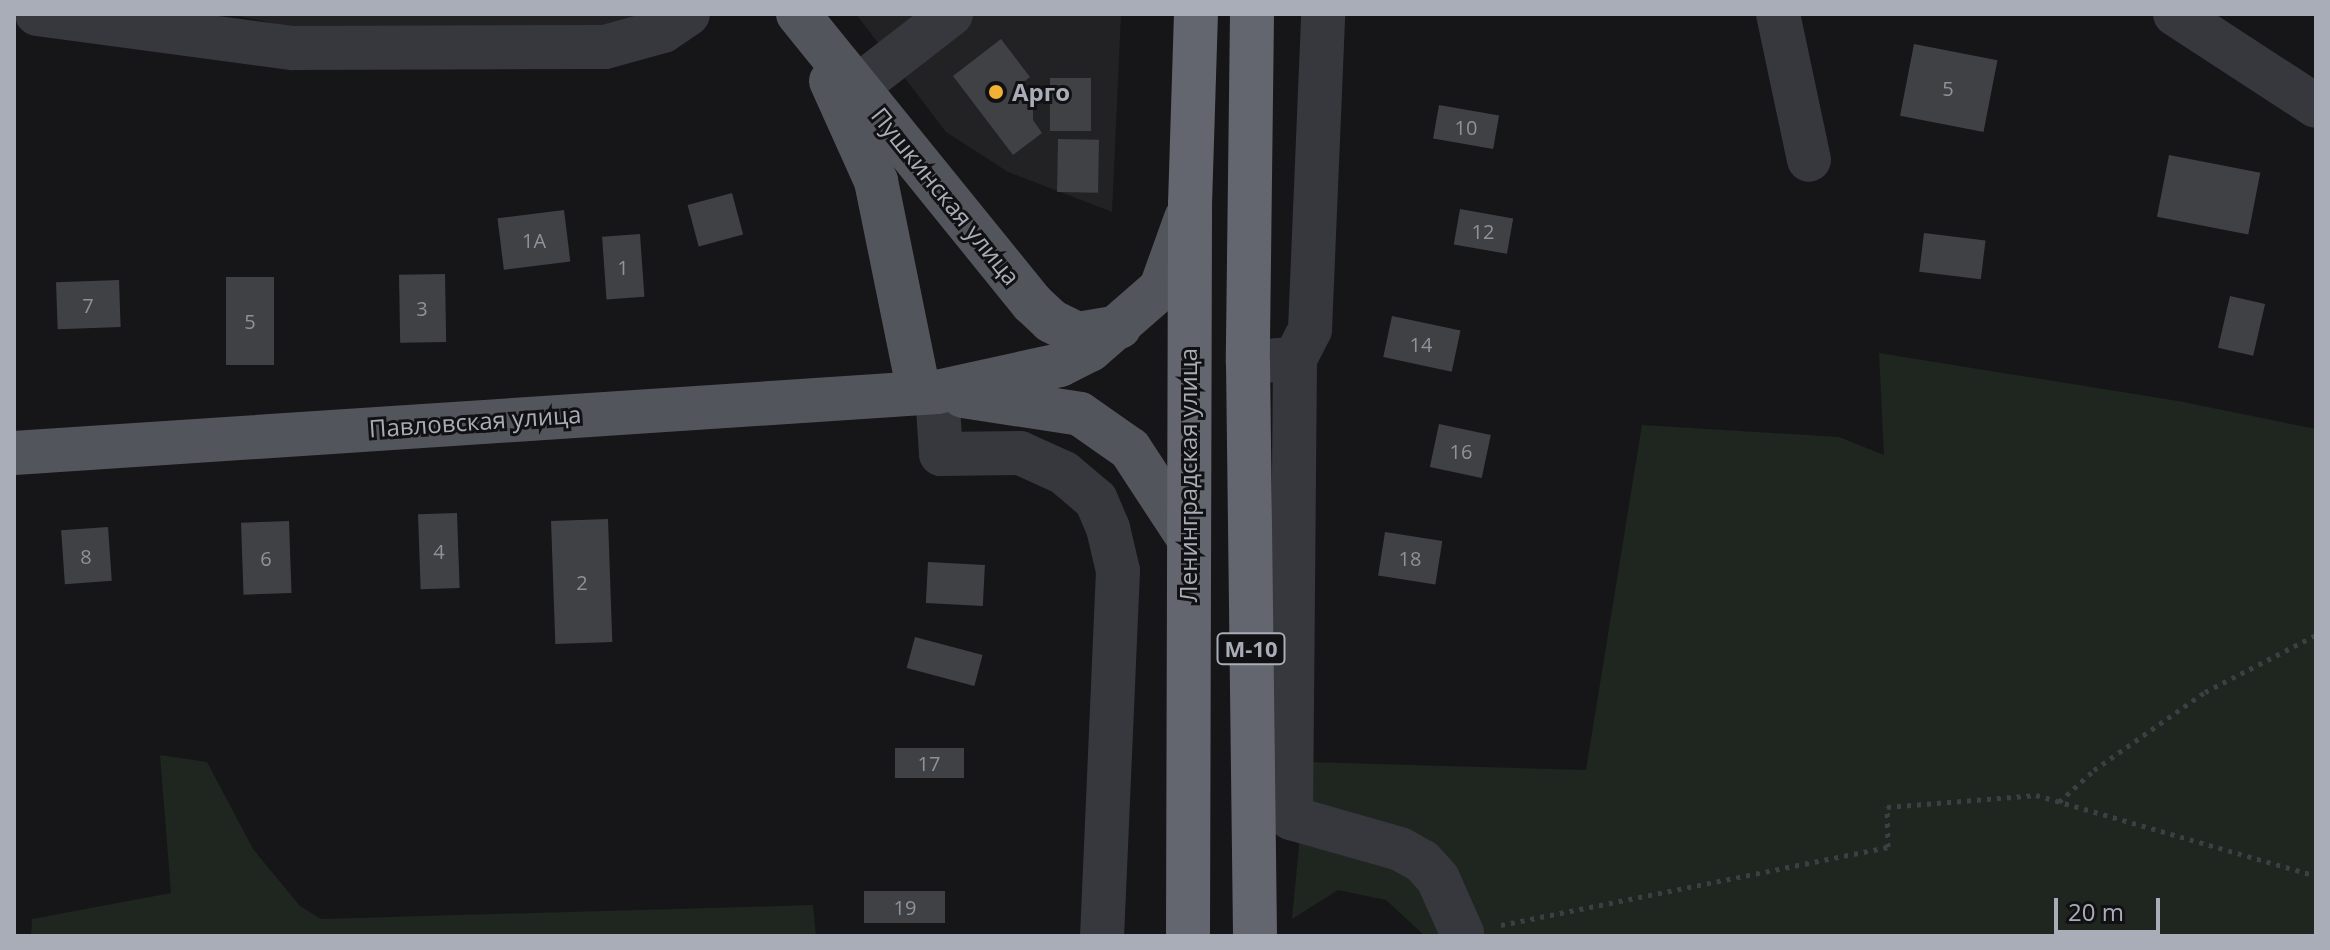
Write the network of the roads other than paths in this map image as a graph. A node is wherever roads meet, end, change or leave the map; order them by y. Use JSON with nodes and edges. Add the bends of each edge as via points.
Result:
{"nodes":[{"id":1,"x":37,"y":14,"type":"edge"},
{"id":2,"x":688,"y":14,"type":"edge"},
{"id":3,"x":797,"y":14,"type":"edge"},
{"id":4,"x":1196,"y":14,"type":"edge"},
{"id":5,"x":1252,"y":14,"type":"edge"},
{"id":6,"x":1323,"y":14,"type":"edge"},
{"id":7,"x":1778,"y":14,"type":"edge"},
{"id":8,"x":2175,"y":14,"type":"edge"},
{"id":9,"x":942,"y":16,"type":"edge"},
{"id":10,"x":857,"y":87,"type":"junction"},
{"id":11,"x":2316,"y":106,"type":"edge"},
{"id":12,"x":1809,"y":160,"type":"dead end"},
{"id":13,"x":1190,"y":204,"type":"junction"},
{"id":14,"x":1119,"y":327,"type":"junction"},
{"id":15,"x":1295,"y":359,"type":"junction"},
{"id":16,"x":1248,"y":362,"type":"junction"},
{"id":17,"x":928,"y":392,"type":"junction"},
{"id":18,"x":14,"y":453,"type":"edge"},
{"id":19,"x":1187,"y":536,"type":"junction"},
{"id":20,"x":1462,"y":933,"type":"road end"},
{"id":21,"x":1102,"y":936,"type":"edge"},
{"id":22,"x":1188,"y":936,"type":"edge"},
{"id":23,"x":1255,"y":936,"type":"edge"}],
"edges":[{"from":1,"to":2,"type":"street","via":[[308,48],[605,47],[663,31]]},
{"from":3,"to":10,"type":"main road","name":"Пушкинская улица"},
{"from":3,"to":17,"type":"main road","name":"Пушкинская улица","via":[[876,181]]},
{"from":4,"to":13,"type":"highway","name":"Ленинградская улица","number":"М-10"},
{"from":5,"to":16,"type":"highway","number":"М-10"},
{"from":6,"to":15,"type":"street","via":[[1310,330]]},
{"from":7,"to":12,"type":"street"},
{"from":8,"to":11,"type":"street"},
{"from":9,"to":10,"type":"street"},
{"from":10,"to":14,"type":"main road","name":"Пушкинская улица","via":[[1051,321],[1078,334]]},
{"from":13,"to":14,"type":"main road","via":[[1161,288]]},
{"from":13,"to":19,"type":"highway","name":"Ленинградская улица","number":"М-10"},
{"from":14,"to":17,"type":"main road","via":[[1060,365]]},
{"from":15,"to":16,"type":"street"},
{"from":15,"to":20,"type":"street","via":[[1291,818],[1400,849],[1422,861],[1438,879]]},
{"from":16,"to":23,"type":"highway","number":"М-10"},
{"from":17,"to":18,"type":"main road","name":"Павловская улица"},
{"from":17,"to":19,"type":"main road","via":[[1080,414],[1130,449]]},
{"from":17,"to":21,"type":"street","via":[[941,454],[1020,453],[1064,473],[1096,500],[1108,528],[1118,571]]},
{"from":19,"to":22,"type":"highway","name":"Ленинградская улица","number":"М-10"}]}
